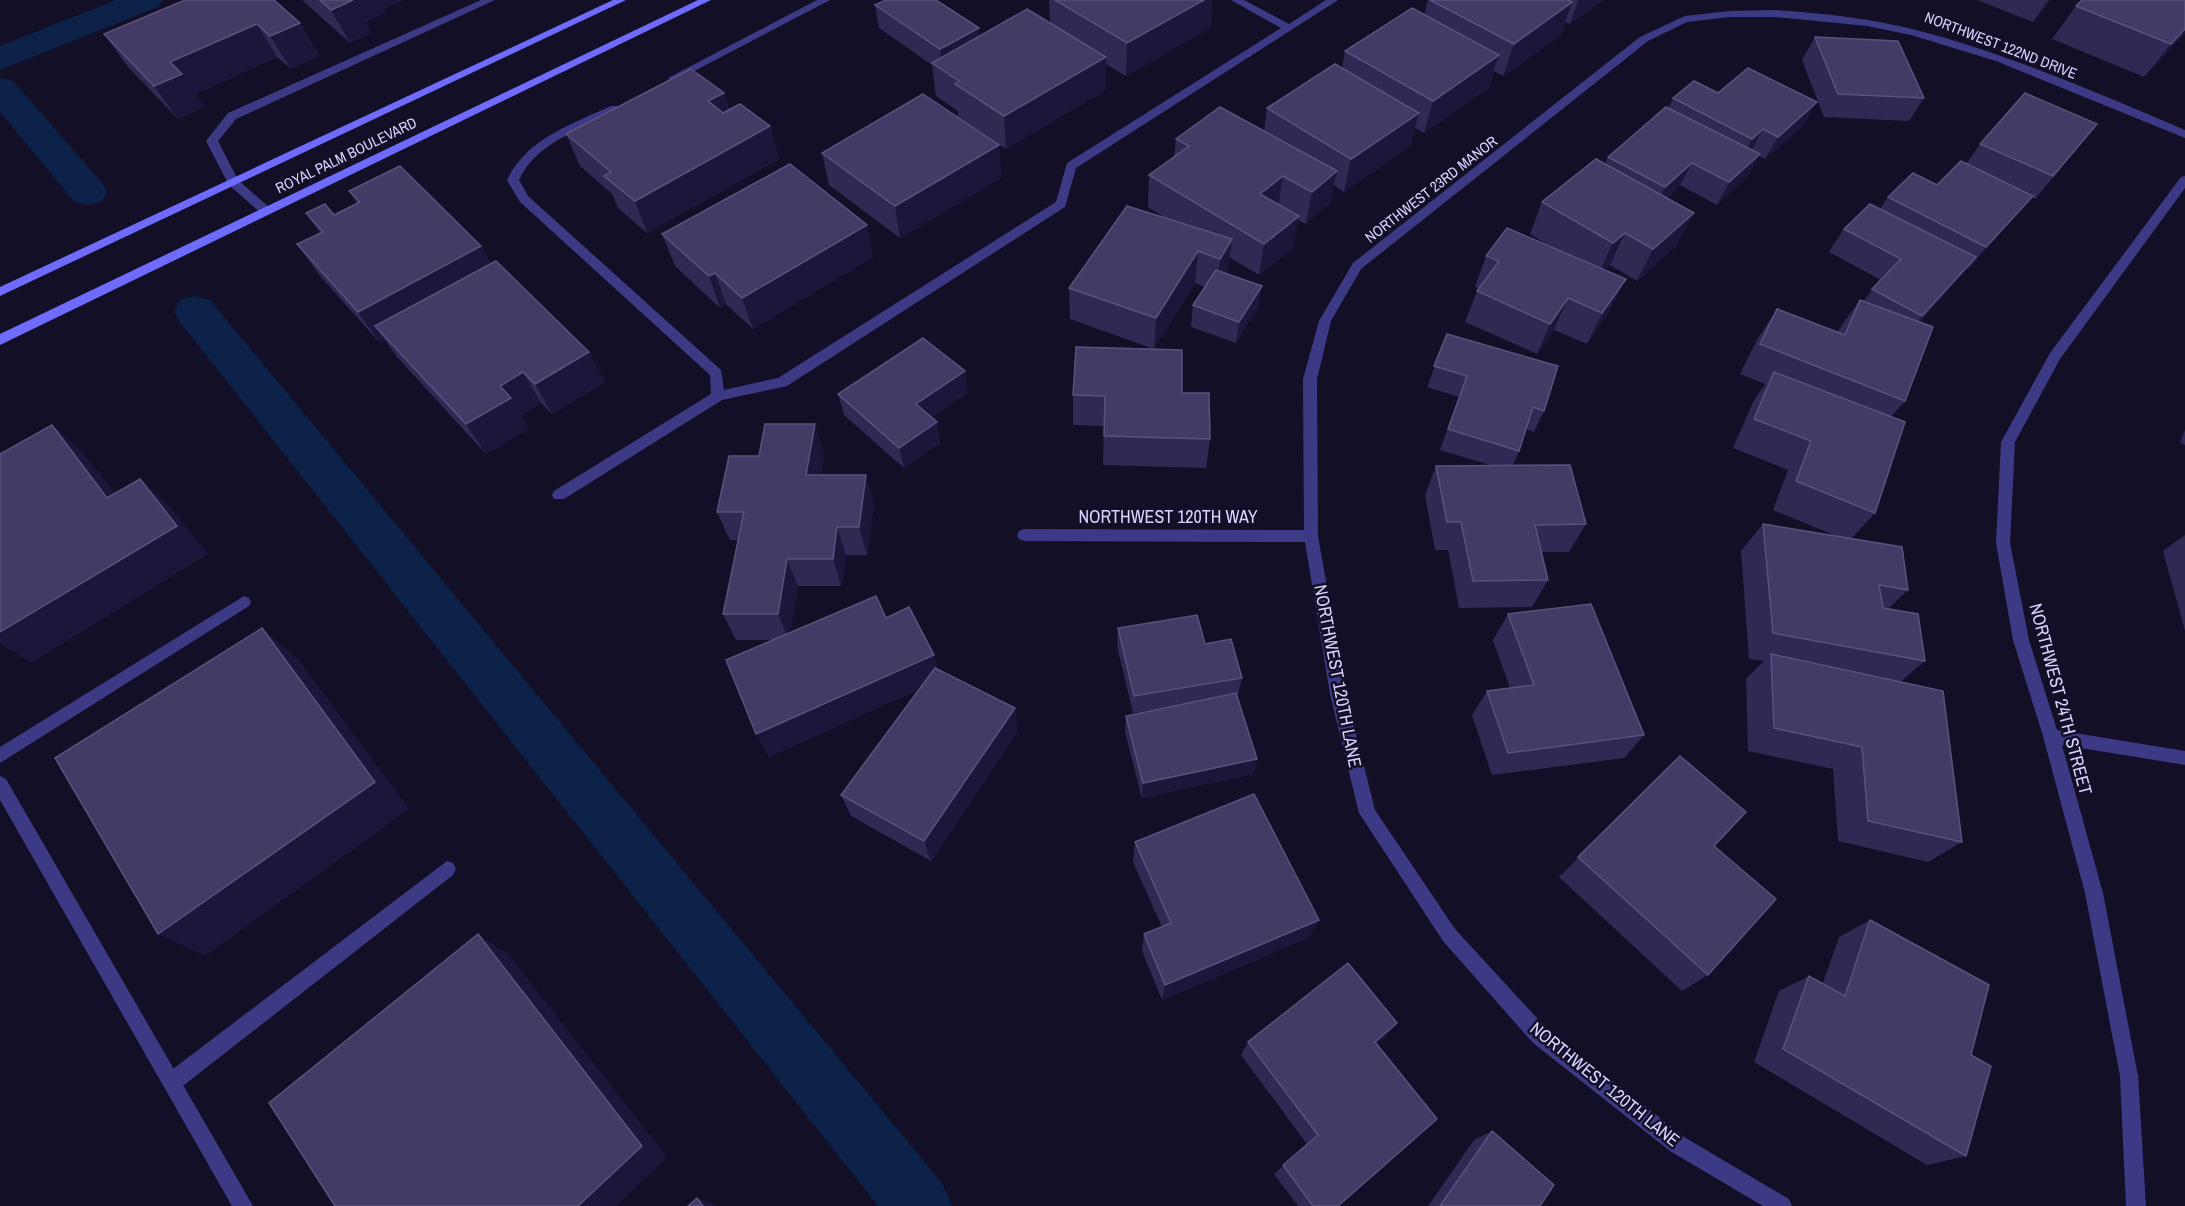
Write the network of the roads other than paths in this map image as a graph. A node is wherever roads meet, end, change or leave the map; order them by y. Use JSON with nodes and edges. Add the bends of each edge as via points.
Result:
{"nodes":[{"id":1,"x":489,"y":0,"type":"edge"},
{"id":2,"x":621,"y":0,"type":"edge"},
{"id":3,"x":706,"y":0,"type":"edge"},
{"id":4,"x":825,"y":0,"type":"edge"},
{"id":5,"x":1236,"y":0,"type":"edge"},
{"id":6,"x":1333,"y":0,"type":"edge"},
{"id":7,"x":1765,"y":5,"type":"joint"},
{"id":8,"x":1289,"y":28,"type":"junction"},
{"id":9,"x":661,"y":85,"type":"edge"},
{"id":10,"x":630,"y":101,"type":"edge"},
{"id":11,"x":2185,"y":134,"type":"edge"},
{"id":12,"x":2185,"y":180,"type":"edge"},
{"id":13,"x":233,"y":182,"type":"junction"},
{"id":14,"x":266,"y":212,"type":"junction"},
{"id":15,"x":0,"y":292,"type":"edge"},
{"id":16,"x":0,"y":340,"type":"edge"},
{"id":17,"x":718,"y":396,"type":"junction"},
{"id":18,"x":559,"y":495,"type":"dead end"},
{"id":19,"x":1024,"y":535,"type":"dead end"},
{"id":20,"x":1311,"y":536,"type":"junction"},
{"id":21,"x":244,"y":602,"type":"dead end"},
{"id":22,"x":2051,"y":736,"type":"junction"},
{"id":23,"x":0,"y":756,"type":"edge"},
{"id":24,"x":2185,"y":758,"type":"edge"},
{"id":25,"x":0,"y":784,"type":"edge"},
{"id":26,"x":447,"y":869,"type":"dead end"},
{"id":27,"x":172,"y":1082,"type":"junction"},
{"id":28,"x":243,"y":1206,"type":"edge"},
{"id":29,"x":1782,"y":1206,"type":"edge"},
{"id":30,"x":2136,"y":1206,"type":"edge"}],
"edges":[{"from":1,"to":13,"type":"street","via":[[232,116],[212,141]]},
{"from":2,"to":13,"type":"street","name":"ROYAL PALM BOULEVARD"},
{"from":3,"to":14,"type":"street","name":"ROYAL PALM BOULEVARD"},
{"from":4,"to":9,"type":"street"},
{"from":5,"to":8,"type":"street"},
{"from":6,"to":8,"type":"street"},
{"from":7,"to":11,"type":"street","name":"NORTHWEST 122ND DRIVE","via":[[1824,8],[1883,18],[1975,48]]},
{"from":7,"to":20,"type":"street","name":"NORTHWEST 23RD MANOR","via":[[1684,19],[1644,39],[1357,266],[1325,321],[1310,379]]},
{"from":8,"to":17,"type":"street","via":[[1071,166],[1061,204],[782,382]]},
{"from":10,"to":17,"type":"street","via":[[537,148],[520,164],[513,180],[524,199],[716,373]]},
{"from":12,"to":22,"type":"street","name":"NORTHWEST 24TH STREET","via":[[2055,356],[2008,442],[2003,543],[2020,640]]},
{"from":13,"to":14,"type":"street"},
{"from":13,"to":15,"type":"street","name":"ROYAL PALM BOULEVARD"},
{"from":14,"to":16,"type":"street","name":"ROYAL PALM BOULEVARD"},
{"from":17,"to":18,"type":"street"},
{"from":19,"to":20,"type":"street","name":"NORTHWEST 120TH WAY"},
{"from":20,"to":29,"type":"street","name":"NORTHWEST 120TH LANE","via":[[1338,694],[1367,813],[1449,935],[1540,1036],[1677,1144]]},
{"from":21,"to":23,"type":"street"},
{"from":22,"to":24,"type":"street"},
{"from":22,"to":30,"type":"street","name":"NORTHWEST 24TH STREET","via":[[2094,893],[2129,1076]]},
{"from":25,"to":27,"type":"street"},
{"from":26,"to":27,"type":"street"},
{"from":27,"to":28,"type":"street"}]}
